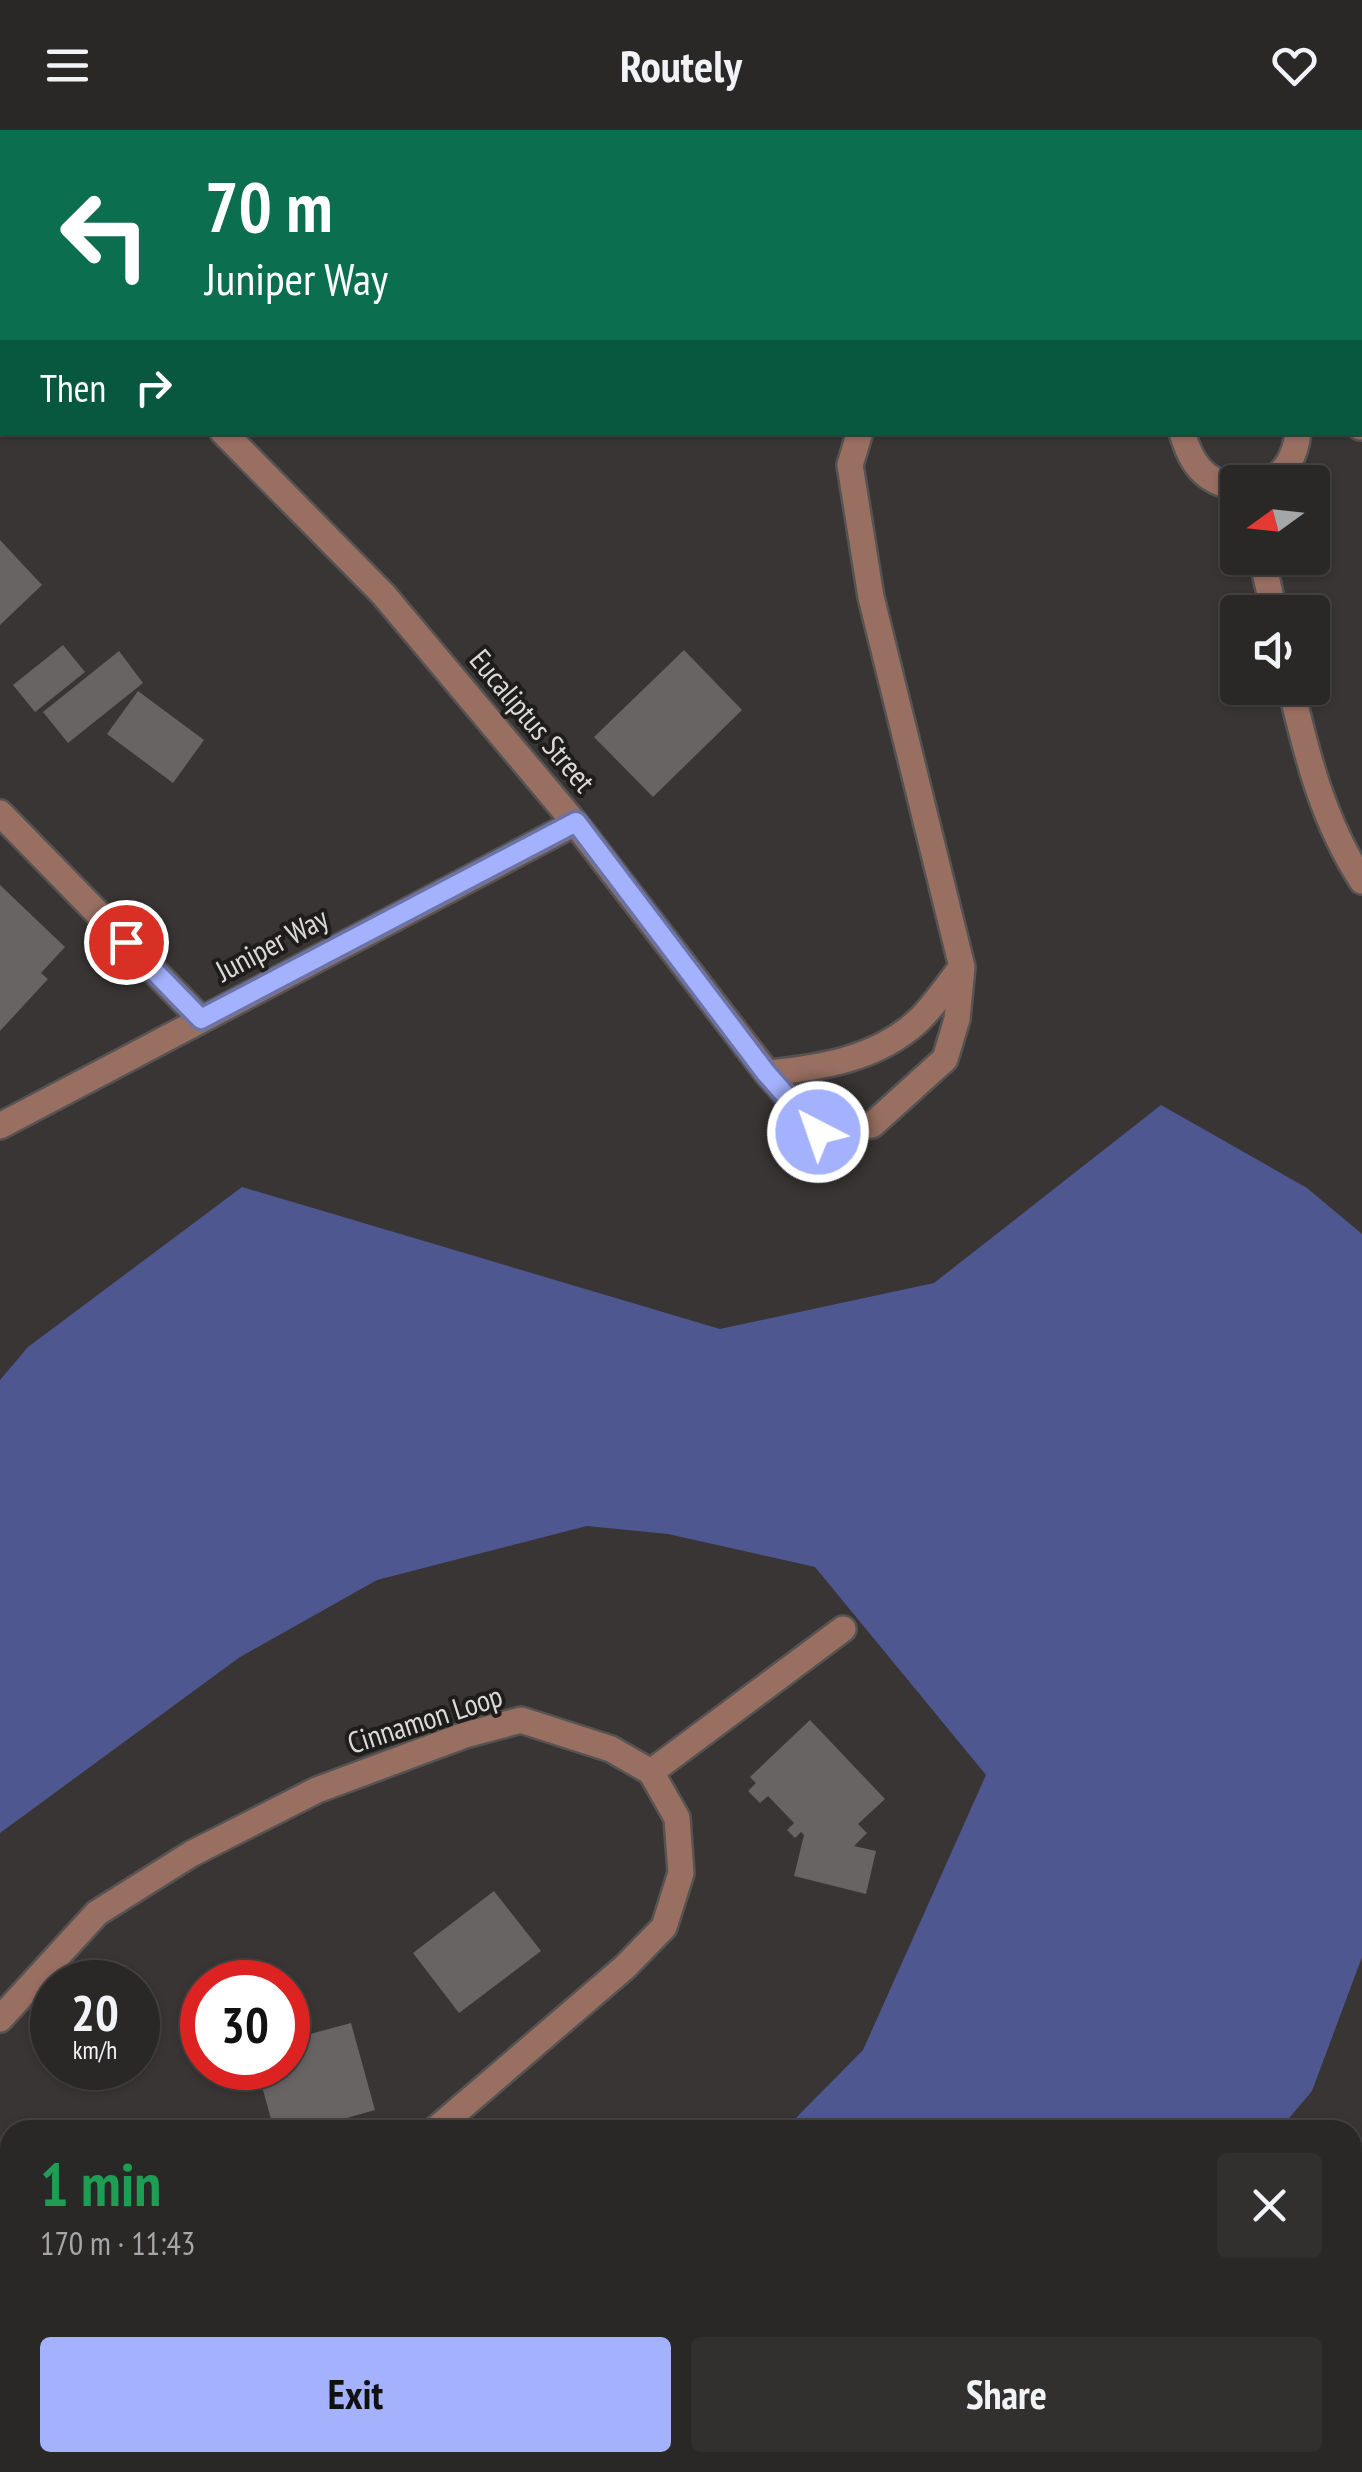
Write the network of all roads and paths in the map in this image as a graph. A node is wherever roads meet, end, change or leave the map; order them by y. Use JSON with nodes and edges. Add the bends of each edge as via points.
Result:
{"nodes":[{"id":1,"x":225,"y":435,"type":"edge"},
{"id":2,"x":859,"y":435,"type":"edge"},
{"id":3,"x":1183,"y":435,"type":"edge"},
{"id":4,"x":1298,"y":435,"type":"edge"},
{"id":5,"x":1286,"y":465,"type":"edge"},
{"id":6,"x":1220,"y":485,"type":"edge"},
{"id":7,"x":1295,"y":705,"type":"edge"},
{"id":8,"x":0,"y":813,"type":"edge"},
{"id":9,"x":576,"y":822,"type":"junction"},
{"id":10,"x":1362,"y":881,"type":"edge"},
{"id":11,"x":962,"y":967,"type":"junction"},
{"id":12,"x":201,"y":1019,"type":"junction"},
{"id":13,"x":766,"y":1073,"type":"junction"},
{"id":14,"x":0,"y":1126,"type":"edge"},
{"id":15,"x":843,"y":1629,"type":"dead end"},
{"id":16,"x":650,"y":1772,"type":"junction"},
{"id":17,"x":0,"y":2019,"type":"edge"},
{"id":18,"x":447,"y":2120,"type":"edge"}],
"edges":[{"from":1,"to":9,"type":"street","name":"Eucaliptus Street","via":[[383,594]]},
{"from":2,"to":11,"type":"street","name":"Eucaliptus Street","via":[[850,465],[872,597]]},
{"from":3,"to":6,"type":"street","via":[[1192,463]]},
{"from":4,"to":5,"type":"street"},
{"from":7,"to":10,"type":"street","via":[[1310,770],[1341,848]]},
{"from":8,"to":12,"type":"street"},
{"from":9,"to":12,"type":"street","name":"Juniper Way"},
{"from":9,"to":13,"type":"street","name":"Eucaliptus Street"},
{"from":11,"to":13,"type":"street","via":[[917,1022],[858,1057]]},
{"from":11,"to":13,"type":"street","name":"Eucaliptus Street","via":[[958,1019],[945,1059],[872,1125],[818,1132]]},
{"from":12,"to":14,"type":"street","name":"Juniper Way"},
{"from":15,"to":16,"type":"street"},
{"from":16,"to":17,"type":"street","name":"Cinnamon Loop","via":[[611,1749],[521,1720],[317,1790],[191,1854],[98,1913]]},
{"from":16,"to":18,"type":"street","via":[[677,1818],[681,1873],[664,1928]]}]}
